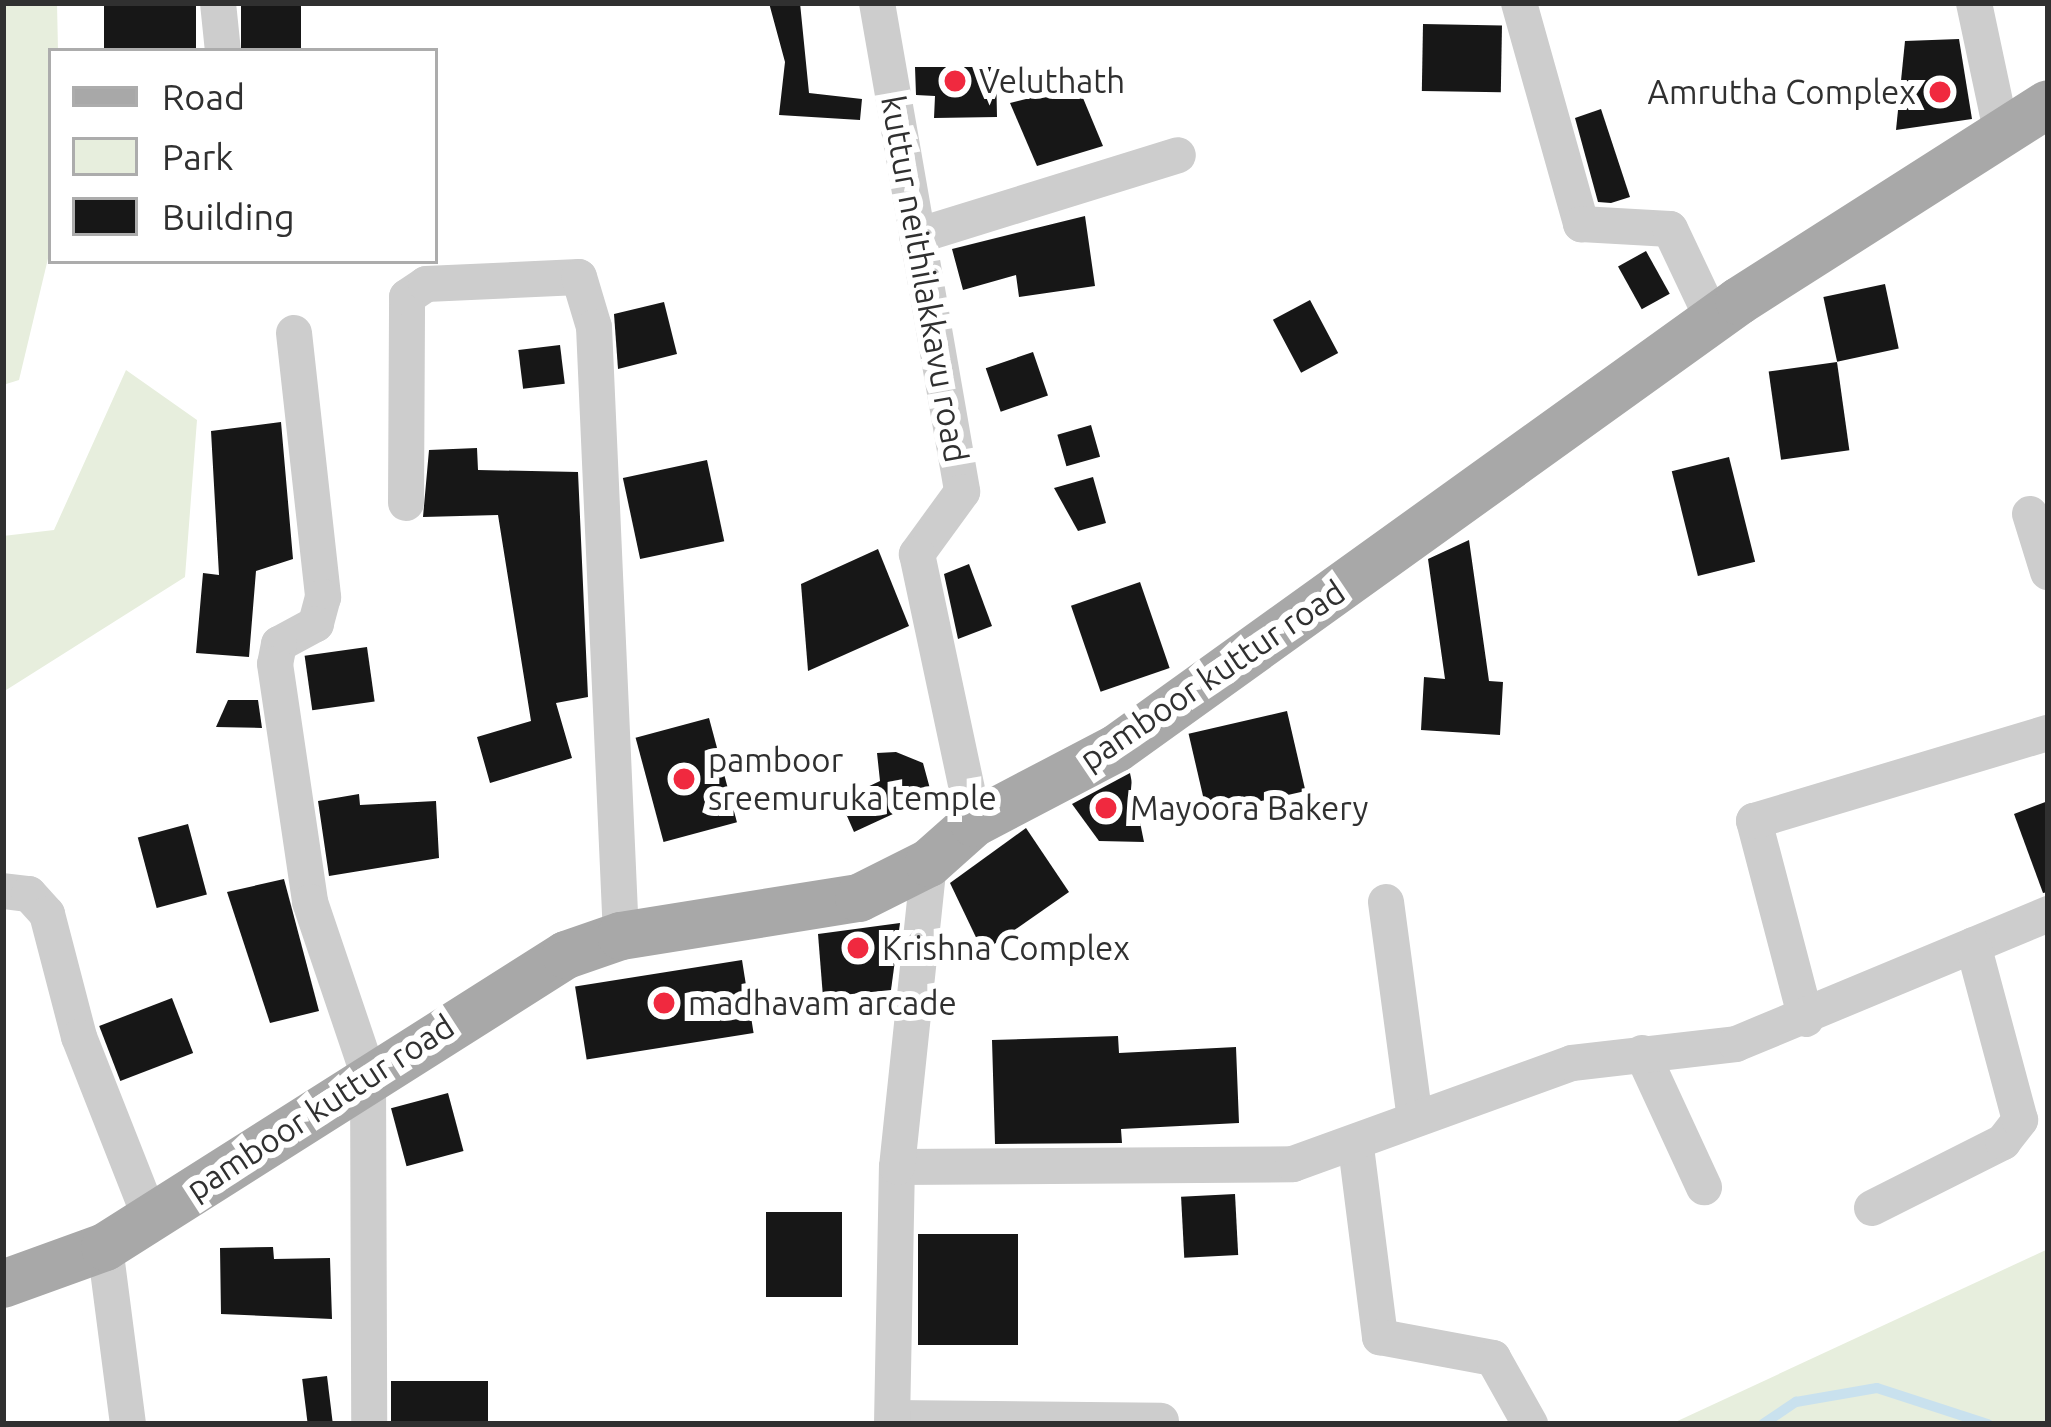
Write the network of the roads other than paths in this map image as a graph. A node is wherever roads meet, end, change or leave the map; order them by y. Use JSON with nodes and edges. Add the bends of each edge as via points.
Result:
{"nodes":[{"id":1,"x":218,"y":3,"type":"edge"},
{"id":2,"x":878,"y":3,"type":"edge"},
{"id":3,"x":1519,"y":3,"type":"edge"},
{"id":4,"x":1974,"y":3,"type":"edge"},
{"id":5,"x":223,"y":48,"type":"edge"},
{"id":6,"x":2048,"y":104,"type":"edge"},
{"id":7,"x":2002,"y":135,"type":"junction"},
{"id":8,"x":1178,"y":155,"type":"dead end"},
{"id":9,"x":917,"y":236,"type":"junction"},
{"id":10,"x":1713,"y":320,"type":"junction"},
{"id":11,"x":294,"y":332,"type":"dead end"},
{"id":12,"x":406,"y":503,"type":"dead end"},
{"id":13,"x":2030,"y":514,"type":"dead end"},
{"id":14,"x":2048,"y":572,"type":"edge"},
{"id":15,"x":2048,"y":733,"type":"edge"},
{"id":16,"x":974,"y":824,"type":"junction"},
{"id":17,"x":929,"y":863,"type":"junction"},
{"id":18,"x":3,"y":891,"type":"edge"},
{"id":19,"x":1386,"y":902,"type":"dead end"},
{"id":20,"x":2048,"y":914,"type":"edge"},
{"id":21,"x":620,"y":936,"type":"junction"},
{"id":22,"x":1973,"y":945,"type":"junction"},
{"id":23,"x":1806,"y":1019,"type":"junction"},
{"id":24,"x":1642,"y":1053,"type":"junction"},
{"id":25,"x":368,"y":1073,"type":"junction"},
{"id":26,"x":1415,"y":1118,"type":"junction"},
{"id":27,"x":1356,"y":1147,"type":"junction"},
{"id":28,"x":896,"y":1168,"type":"junction"},
{"id":29,"x":1703,"y":1187,"type":"dead end"},
{"id":30,"x":1871,"y":1208,"type":"dead end"},
{"id":31,"x":150,"y":1217,"type":"junction"},
{"id":32,"x":105,"y":1246,"type":"junction"},
{"id":33,"x":3,"y":1284,"type":"edge"},
{"id":34,"x":893,"y":1421,"type":"edge"},
{"id":35,"x":1161,"y":1421,"type":"dead end"},
{"id":36,"x":128,"y":1424,"type":"edge"},
{"id":37,"x":369,"y":1424,"type":"edge"},
{"id":38,"x":1530,"y":1424,"type":"edge"}],
"edges":[{"from":1,"to":5,"type":"street"},
{"from":2,"to":9,"type":"street","name":"kuttur neithilakkavu road"},
{"from":3,"to":10,"type":"street","via":[[1581,224],[1670,229]]},
{"from":4,"to":7,"type":"street"},
{"from":6,"to":7,"type":"main road","name":"pamboor kuttur road"},
{"from":7,"to":10,"type":"main road","name":"pamboor kuttur road"},
{"from":8,"to":9,"type":"street"},
{"from":9,"to":16,"type":"street","name":"kuttur neithilakkavu road","via":[[962,492],[917,554]]},
{"from":10,"to":16,"type":"main road","name":"pamboor kuttur road","via":[[1117,748]]},
{"from":11,"to":25,"type":"street","via":[[322,597],[316,625],[279,644],[275,664],[310,902]]},
{"from":12,"to":21,"type":"street","via":[[407,297],[426,284],[579,277],[593,312]]},
{"from":13,"to":14,"type":"street"},
{"from":15,"to":23,"type":"street","via":[[1754,821]]},
{"from":16,"to":17,"type":"main road","name":"pamboor kuttur road"},
{"from":17,"to":21,"type":"main road","name":"pamboor kuttur road","via":[[859,898]]},
{"from":17,"to":28,"type":"street"},
{"from":18,"to":31,"type":"street","via":[[29,895],[47,914],[79,1037]]},
{"from":19,"to":26,"type":"street"},
{"from":20,"to":22,"type":"street"},
{"from":21,"to":25,"type":"main road","name":"pamboor kuttur road","via":[[549,964]]},
{"from":22,"to":23,"type":"street"},
{"from":22,"to":30,"type":"street","via":[[2020,1120],[2003,1142]]},
{"from":23,"to":24,"type":"street","via":[[1736,1044]]},
{"from":24,"to":26,"type":"street","via":[[1572,1063]]},
{"from":24,"to":29,"type":"street"},
{"from":25,"to":31,"type":"main road","name":"pamboor kuttur road"},
{"from":25,"to":37,"type":"street"},
{"from":26,"to":27,"type":"street"},
{"from":27,"to":28,"type":"street","via":[[1293,1164],[1177,1171]]},
{"from":27,"to":38,"type":"street","via":[[1380,1337],[1493,1358]]},
{"from":28,"to":34,"type":"street"},
{"from":31,"to":32,"type":"main road","name":"pamboor kuttur road"},
{"from":32,"to":33,"type":"main road","name":"pamboor kuttur road"},
{"from":32,"to":36,"type":"street"},
{"from":34,"to":35,"type":"street"}]}
